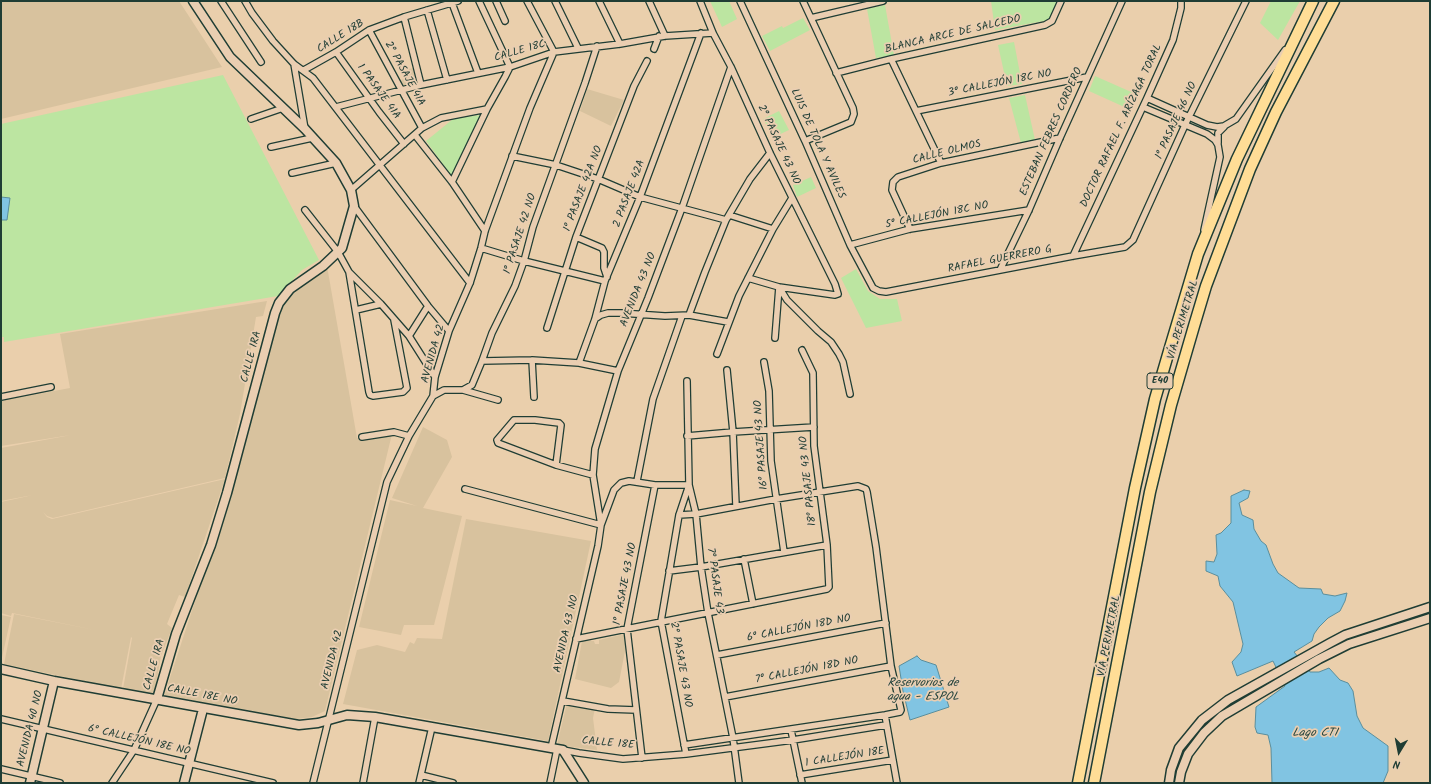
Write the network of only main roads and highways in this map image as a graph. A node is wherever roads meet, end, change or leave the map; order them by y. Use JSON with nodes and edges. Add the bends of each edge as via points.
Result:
{"nodes":[{"id":1,"x":1313,"y":1,"type":"edge"},
{"id":2,"x":1334,"y":1,"type":"edge"},
{"id":3,"x":1078,"y":783,"type":"edge"},
{"id":4,"x":1094,"y":783,"type":"edge"}],
"edges":[{"from":1,"to":3,"type":"highway","name":"VÍA PERIMETRAL","number":"E40","via":[[1237,159],[1198,254],[1142,454]]},
{"from":2,"to":4,"type":"highway","name":"VÍA PERIMETRAL","number":"E40","via":[[1276,112],[1250,169],[1206,286],[1171,404],[1150,492]]}]}
